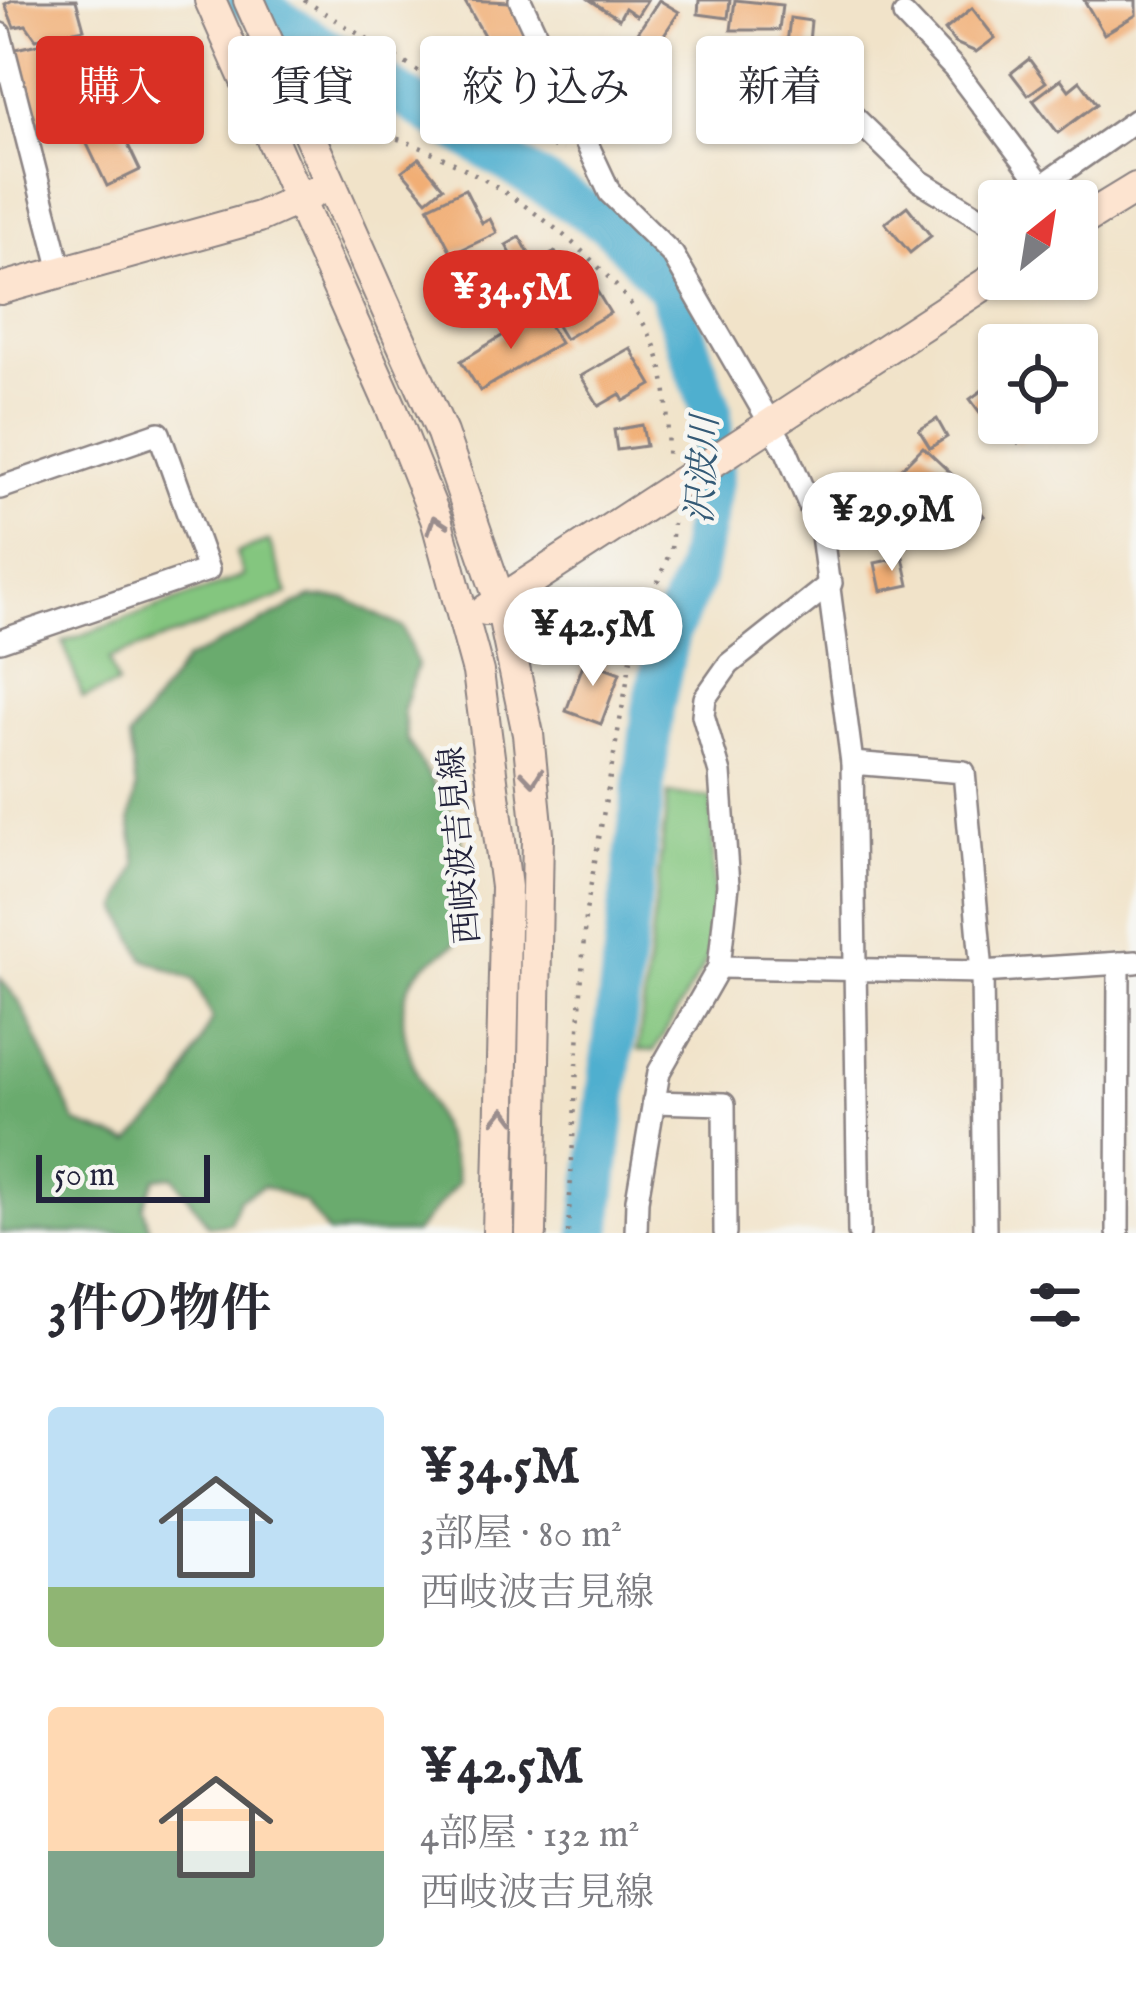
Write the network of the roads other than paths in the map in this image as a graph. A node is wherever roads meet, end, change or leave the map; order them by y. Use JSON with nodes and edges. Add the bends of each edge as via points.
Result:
{"nodes":[{"id":1,"x":210,"y":0,"type":"edge"},
{"id":2,"x":249,"y":0,"type":"edge"},
{"id":3,"x":520,"y":0,"type":"edge"},
{"id":4,"x":904,"y":15,"type":"dead end"},
{"id":5,"x":0,"y":34,"type":"edge"},
{"id":6,"x":1136,"y":120,"type":"edge"},
{"id":7,"x":864,"y":127,"type":"edge"},
{"id":8,"x":1038,"y":180,"type":"edge"},
{"id":9,"x":1049,"y":180,"type":"edge"},
{"id":10,"x":331,"y":184,"type":"junction"},
{"id":11,"x":1136,"y":188,"type":"edge"},
{"id":12,"x":298,"y":201,"type":"junction"},
{"id":13,"x":1098,"y":211,"type":"edge"},
{"id":14,"x":978,"y":216,"type":"edge"},
{"id":15,"x":61,"y":271,"type":"junction"},
{"id":16,"x":0,"y":289,"type":"edge"},
{"id":17,"x":978,"y":289,"type":"edge"},
{"id":18,"x":758,"y":432,"type":"junction"},
{"id":19,"x":0,"y":488,"type":"edge"},
{"id":20,"x":832,"y":584,"type":"junction"},
{"id":21,"x":500,"y":601,"type":"junction"},
{"id":22,"x":466,"y":623,"type":"junction"},
{"id":23,"x":0,"y":641,"type":"edge"},
{"id":24,"x":852,"y":764,"type":"junction"},
{"id":25,"x":1128,"y":963,"type":"edge"},
{"id":26,"x":719,"y":967,"type":"junction"},
{"id":27,"x":855,"y":969,"type":"junction"},
{"id":28,"x":982,"y":972,"type":"junction"},
{"id":29,"x":652,"y":1102,"type":"junction"},
{"id":30,"x":498,"y":1233,"type":"edge"},
{"id":31,"x":531,"y":1233,"type":"edge"},
{"id":32,"x":637,"y":1233,"type":"edge"},
{"id":33,"x":725,"y":1233,"type":"edge"},
{"id":34,"x":859,"y":1233,"type":"edge"},
{"id":35,"x":985,"y":1233,"type":"edge"},
{"id":36,"x":1118,"y":1233,"type":"edge"}],
"edges":[{"from":1,"to":12,"type":"main road","name":"西岐波吉見線"},
{"from":2,"to":10,"type":"main road"},
{"from":3,"to":18,"type":"street","via":[[610,193],[673,255]]},
{"from":4,"to":8,"type":"street","via":[[955,68]]},
{"from":5,"to":15,"type":"street"},
{"from":6,"to":9,"type":"street"},
{"from":7,"to":14,"type":"street","via":[[920,181]]},
{"from":10,"to":12,"type":"main road"},
{"from":10,"to":21,"type":"main road","via":[[442,433]]},
{"from":11,"to":13,"type":"main road"},
{"from":12,"to":15,"type":"main road"},
{"from":22,"to":12,"type":"main road","name":"西岐波吉見線","one_way":true,"via":[[421,482]]},
{"from":15,"to":16,"type":"main road"},
{"from":17,"to":18,"type":"main road"},
{"from":18,"to":20,"type":"street","via":[[822,535]]},
{"from":18,"to":21,"type":"main road","via":[[672,472]]},
{"from":19,"to":23,"type":"street","via":[[159,433],[208,570]]},
{"from":20,"to":24,"type":"street"},
{"from":20,"to":26,"type":"street","via":[[729,664],[705,698],[728,885]]},
{"from":21,"to":22,"type":"main road"},
{"from":21,"to":31,"type":"main road","one_way":true,"via":[[528,734],[538,835]]},
{"from":30,"to":22,"type":"main road","name":"西岐波吉見線","one_way":true,"via":[[506,887],[496,776]]},
{"from":24,"to":27,"type":"street"},
{"from":24,"to":28,"type":"street","via":[[964,772]]},
{"from":25,"to":28,"type":"street"},
{"from":25,"to":36,"type":"street"},
{"from":26,"to":27,"type":"street"},
{"from":26,"to":29,"type":"street","via":[[658,1072]]},
{"from":27,"to":28,"type":"street"},
{"from":27,"to":34,"type":"street"},
{"from":28,"to":35,"type":"street"},
{"from":29,"to":32,"type":"street"},
{"from":29,"to":33,"type":"street","via":[[724,1104]]}]}
